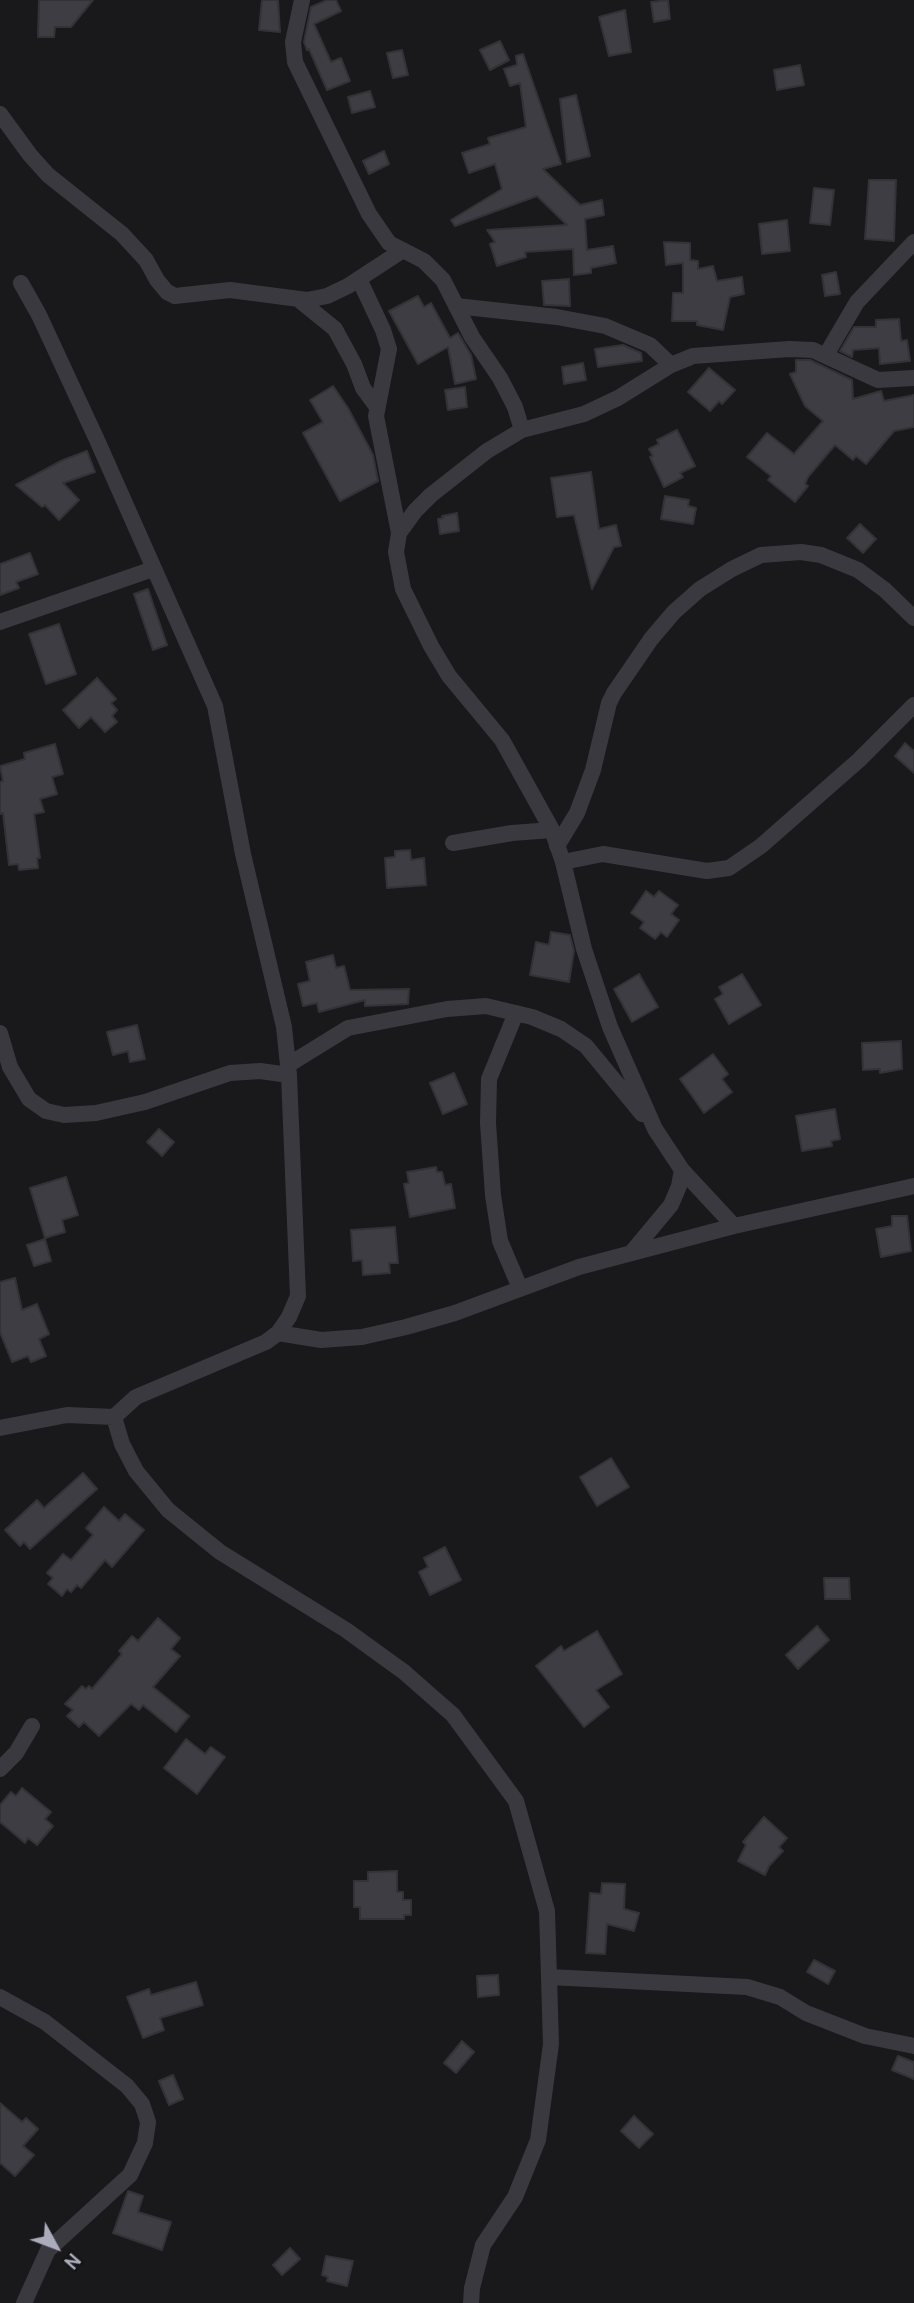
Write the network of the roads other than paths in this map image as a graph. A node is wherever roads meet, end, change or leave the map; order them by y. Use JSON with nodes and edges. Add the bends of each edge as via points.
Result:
{"nodes":[{"id":1,"x":302,"y":0,"type":"edge"},
{"id":2,"x":0,"y":114,"type":"edge"},
{"id":3,"x":914,"y":242,"type":"edge"},
{"id":4,"x":403,"y":250,"type":"junction"},
{"id":5,"x":359,"y":279,"type":"junction"},
{"id":6,"x":21,"y":284,"type":"dead end"},
{"id":7,"x":298,"y":299,"type":"junction"},
{"id":8,"x":456,"y":306,"type":"junction"},
{"id":9,"x":826,"y":355,"type":"junction"},
{"id":10,"x":671,"y":365,"type":"junction"},
{"id":11,"x":914,"y":378,"type":"edge"},
{"id":12,"x":377,"y":407,"type":"junction"},
{"id":13,"x":522,"y":430,"type":"junction"},
{"id":14,"x":399,"y":533,"type":"junction"},
{"id":15,"x":153,"y":569,"type":"junction"},
{"id":16,"x":914,"y":618,"type":"edge"},
{"id":17,"x":0,"y":622,"type":"edge"},
{"id":18,"x":914,"y":705,"type":"edge"},
{"id":19,"x":555,"y":838,"type":"junction"},
{"id":20,"x":453,"y":843,"type":"dead end"},
{"id":21,"x":563,"y":862,"type":"junction"},
{"id":22,"x":516,"y":1013,"type":"junction"},
{"id":23,"x":0,"y":1033,"type":"edge"},
{"id":24,"x":289,"y":1070,"type":"junction"},
{"id":25,"x":655,"y":1129,"type":"junction"},
{"id":26,"x":682,"y":1170,"type":"junction"},
{"id":27,"x":914,"y":1186,"type":"edge"},
{"id":28,"x":734,"y":1226,"type":"junction"},
{"id":29,"x":631,"y":1253,"type":"junction"},
{"id":30,"x":520,"y":1288,"type":"junction"},
{"id":31,"x":278,"y":1333,"type":"junction"},
{"id":32,"x":114,"y":1417,"type":"junction"},
{"id":33,"x":0,"y":1428,"type":"edge"},
{"id":34,"x":32,"y":1726,"type":"dead end"},
{"id":35,"x":0,"y":1769,"type":"edge"},
{"id":36,"x":549,"y":1977,"type":"junction"},
{"id":37,"x":0,"y":1997,"type":"edge"},
{"id":38,"x":914,"y":2046,"type":"edge"},
{"id":39,"x":24,"y":2303,"type":"edge"},
{"id":40,"x":471,"y":2303,"type":"edge"}],
"edges":[{"from":1,"to":4,"type":"street","via":[[293,42],[295,62],[369,214],[389,243]]},
{"from":2,"to":7,"type":"street","via":[[48,176],[122,234],[167,292],[185,297],[230,290]]},
{"from":3,"to":9,"type":"street","via":[[857,302]]},
{"from":4,"to":5,"type":"street"},
{"from":4,"to":8,"type":"street","via":[[443,279]]},
{"from":5,"to":7,"type":"street","via":[[327,296]]},
{"from":5,"to":12,"type":"street","via":[[389,349]]},
{"from":6,"to":15,"type":"street","via":[[87,418]]},
{"from":7,"to":12,"type":"street","via":[[335,329]]},
{"from":8,"to":10,"type":"street","via":[[605,326],[650,345]]},
{"from":8,"to":13,"type":"street","via":[[500,378]]},
{"from":9,"to":10,"type":"street","via":[[789,349],[693,356]]},
{"from":9,"to":11,"type":"street","via":[[878,380]]},
{"from":10,"to":13,"type":"street","via":[[584,414]]},
{"from":12,"to":14,"type":"street"},
{"from":13,"to":14,"type":"street","via":[[431,495]]},
{"from":14,"to":19,"type":"street","via":[[396,552],[403,589],[432,646],[449,676],[502,740]]},
{"from":15,"to":17,"type":"street"},
{"from":15,"to":24,"type":"street","via":[[215,706],[243,854],[284,1027]]},
{"from":16,"to":19,"type":"street","via":[[858,570],[821,555],[761,555],[732,569],[674,612],[614,693],[577,813]]},
{"from":18,"to":21,"type":"street","via":[[830,786],[729,868],[707,871],[603,854]]},
{"from":19,"to":20,"type":"street","via":[[512,833]]},
{"from":19,"to":21,"type":"street"},
{"from":21,"to":25,"type":"street","via":[[584,949],[610,1027]]},
{"from":22,"to":24,"type":"street","via":[[486,1006],[447,1009],[348,1028]]},
{"from":22,"to":25,"type":"street","via":[[561,1029],[586,1046]]},
{"from":22,"to":30,"type":"street","via":[[489,1079],[488,1123],[500,1241]]},
{"from":23,"to":24,"type":"street","via":[[10,1068],[29,1099],[46,1111],[64,1115],[96,1114],[145,1102],[230,1073]]},
{"from":24,"to":31,"type":"street","via":[[298,1296]]},
{"from":25,"to":26,"type":"street"},
{"from":26,"to":28,"type":"street"},
{"from":26,"to":29,"type":"street","via":[[671,1205]]},
{"from":27,"to":28,"type":"street"},
{"from":28,"to":29,"type":"street"},
{"from":29,"to":30,"type":"street"},
{"from":30,"to":31,"type":"street","via":[[455,1313],[362,1337],[321,1340]]},
{"from":31,"to":32,"type":"street","via":[[136,1397]]},
{"from":32,"to":33,"type":"street","via":[[66,1415]]},
{"from":32,"to":36,"type":"street","via":[[136,1471],[168,1510],[220,1552],[346,1630],[453,1715],[516,1801],[547,1911]]},
{"from":34,"to":35,"type":"street"},
{"from":36,"to":38,"type":"street","via":[[747,1987],[865,2036]]},
{"from":36,"to":40,"type":"street","via":[[551,2044],[538,2140],[515,2197],[483,2245]]},
{"from":37,"to":39,"type":"street","via":[[45,2022],[127,2087],[142,2105],[148,2122],[145,2143],[130,2175],[48,2250]]}]}
